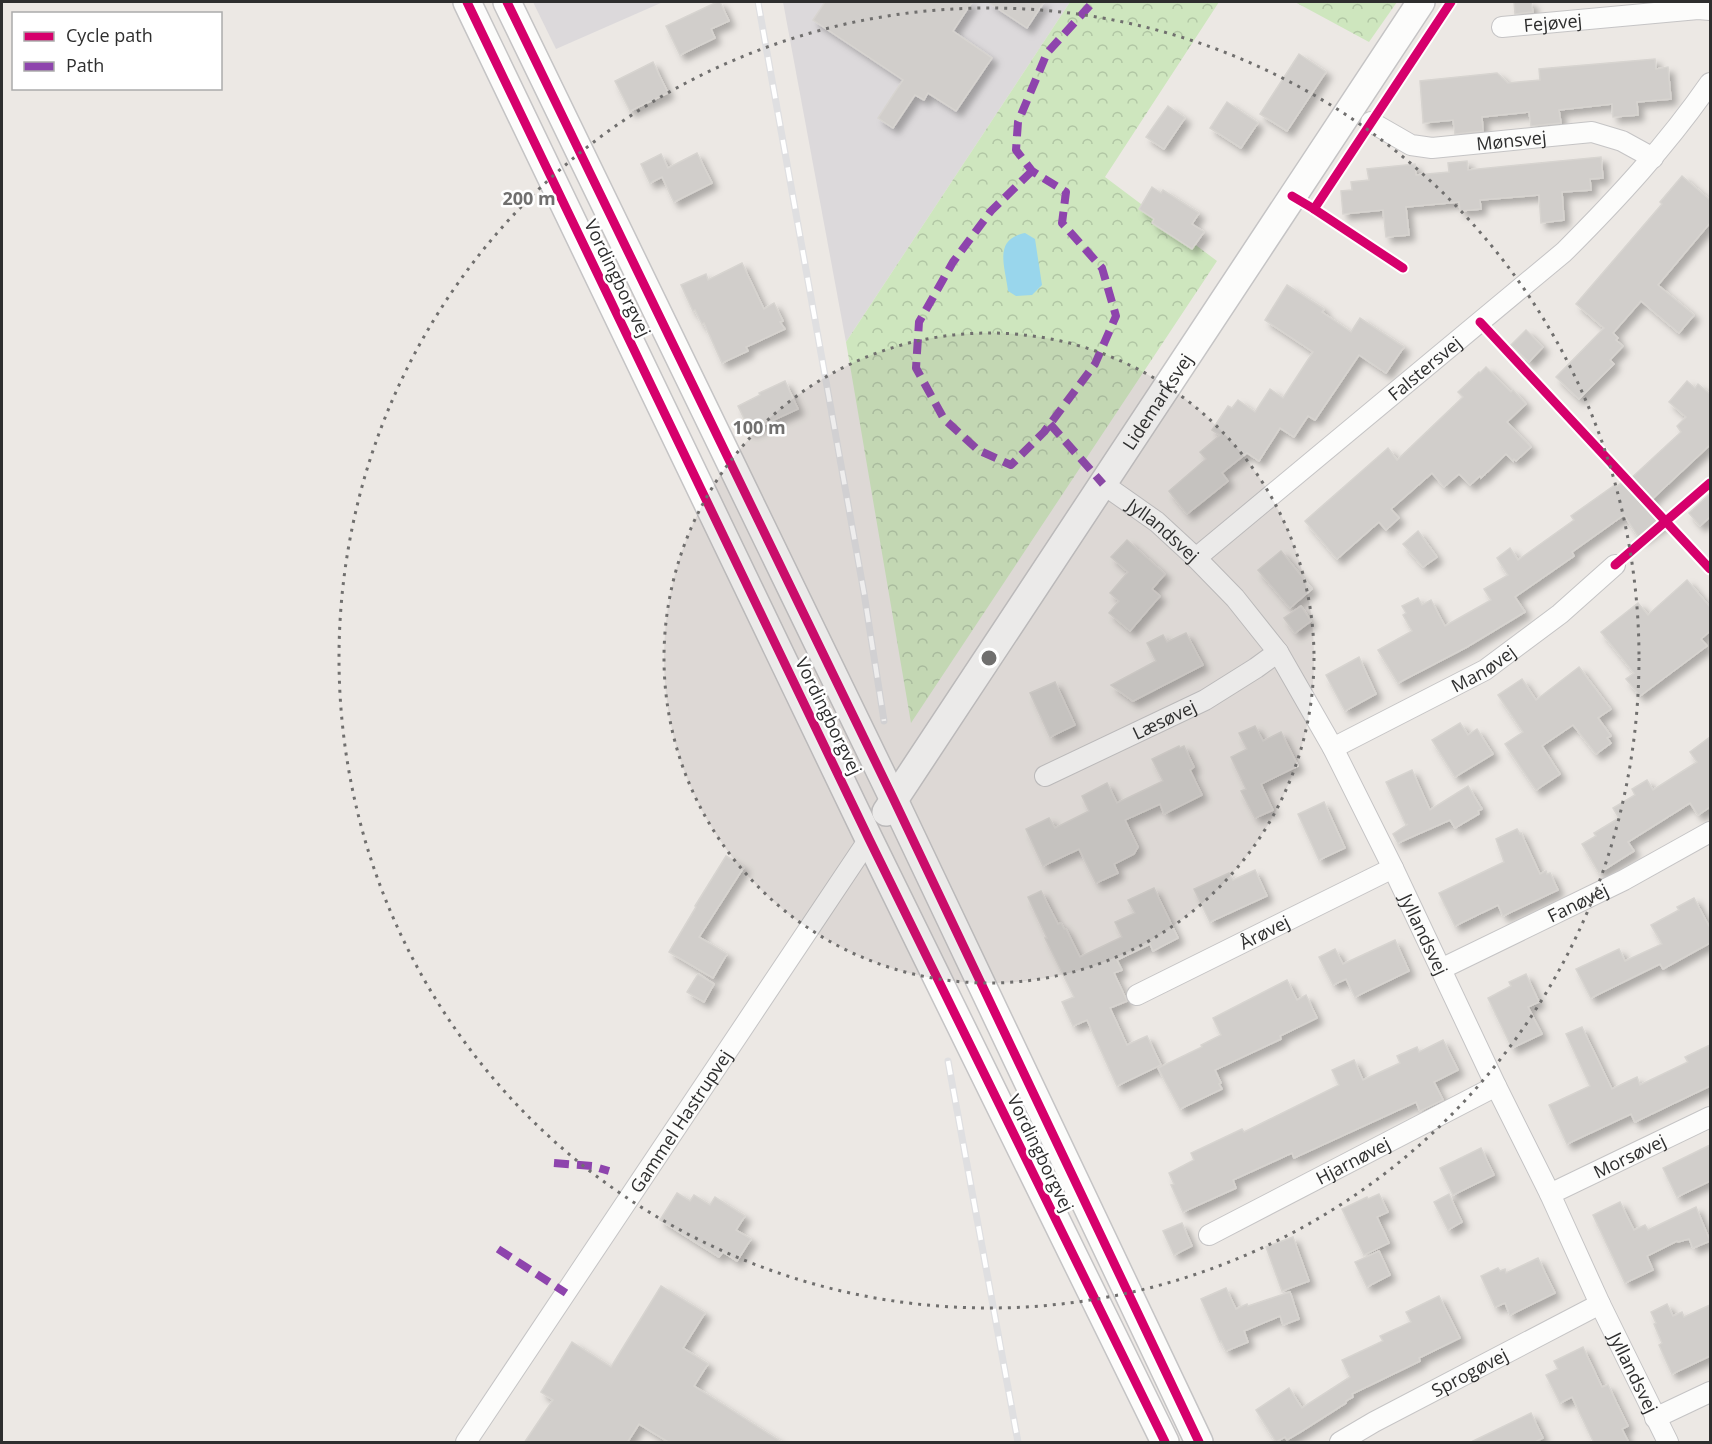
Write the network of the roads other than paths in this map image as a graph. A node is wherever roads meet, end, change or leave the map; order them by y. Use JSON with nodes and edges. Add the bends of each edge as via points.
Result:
{"nodes":[{"id":1,"x":467,"y":2,"type":"edge"},
{"id":2,"x":507,"y":2,"type":"edge"},
{"id":3,"x":1421,"y":2,"type":"edge"},
{"id":4,"x":1710,"y":10,"type":"edge"},
{"id":5,"x":1502,"y":27,"type":"dead end"},
{"id":6,"x":1710,"y":83,"type":"edge"},
{"id":7,"x":1371,"y":122,"type":"dead end"},
{"id":8,"x":1653,"y":158,"type":"junction"},
{"id":9,"x":1103,"y":484,"type":"junction"},
{"id":10,"x":1196,"y":558,"type":"junction"},
{"id":11,"x":1615,"y":565,"type":"dead end"},
{"id":12,"x":1278,"y":652,"type":"junction"},
{"id":13,"x":1333,"y":748,"type":"junction"},
{"id":14,"x":1045,"y":776,"type":"dead end"},
{"id":15,"x":894,"y":800,"type":"junction"},
{"id":16,"x":1710,"y":832,"type":"edge"},
{"id":17,"x":869,"y":839,"type":"junction"},
{"id":18,"x":1392,"y":868,"type":"junction"},
{"id":19,"x":1441,"y":969,"type":"junction"},
{"id":20,"x":1137,"y":995,"type":"dead end"},
{"id":21,"x":1496,"y":1086,"type":"junction"},
{"id":22,"x":1710,"y":1117,"type":"edge"},
{"id":23,"x":1550,"y":1194,"type":"junction"},
{"id":24,"x":1209,"y":1235,"type":"dead end"},
{"id":25,"x":1600,"y":1304,"type":"junction"},
{"id":26,"x":1710,"y":1392,"type":"edge"},
{"id":27,"x":1655,"y":1418,"type":"junction"},
{"id":28,"x":466,"y":1443,"type":"edge"},
{"id":29,"x":1165,"y":1443,"type":"edge"},
{"id":30,"x":1199,"y":1443,"type":"edge"},
{"id":31,"x":1340,"y":1443,"type":"edge"},
{"id":32,"x":1668,"y":1443,"type":"edge"}],
"edges":[{"from":1,"to":17,"type":"main road","name":"Vordingborgvej"},
{"from":2,"to":15,"type":"main road","name":"Vordingborgvej"},
{"from":3,"to":9,"type":"main road","name":"Lidemarksvej"},
{"from":4,"to":5,"type":"street","name":"Fejøvej"},
{"from":6,"to":8,"type":"street","name":"Falstersvej"},
{"from":7,"to":8,"type":"street","name":"Mønsvej","via":[[1411,145],[1432,148],[1592,132],[1622,141]]},
{"from":8,"to":10,"type":"street","name":"Falstersvej","via":[[1564,252]]},
{"from":9,"to":10,"type":"street","name":"Jyllandsvej","via":[[1157,522]]},
{"from":9,"to":15,"type":"main road","name":"Lidemarksvej"},
{"from":10,"to":12,"type":"street","name":"Jyllandsvej","via":[[1235,597]]},
{"from":11,"to":13,"type":"street","name":"Manøvej","via":[[1560,614],[1485,670]]},
{"from":12,"to":13,"type":"street","name":"Jyllandsvej"},
{"from":12,"to":14,"type":"street","name":"Læsøvej","via":[[1205,700]]},
{"from":13,"to":18,"type":"street","name":"Jyllandsvej"},
{"from":15,"to":17,"type":"main road","name":"Gammel Hastrupvej"},
{"from":15,"to":30,"type":"main road","name":"Vordingborgvej"},
{"from":16,"to":19,"type":"street","name":"Fanøvej","via":[[1624,880]]},
{"from":17,"to":28,"type":"street","name":"Gammel Hastrupvej"},
{"from":17,"to":29,"type":"main road","name":"Vordingborgvej"},
{"from":18,"to":19,"type":"street","name":"Jyllandsvej"},
{"from":18,"to":20,"type":"street","name":"Årøvej"},
{"from":19,"to":21,"type":"street","name":"Jyllandsvej"},
{"from":21,"to":23,"type":"street","name":"Jyllandsvej"},
{"from":21,"to":24,"type":"street","name":"Hjarnøvej"},
{"from":22,"to":23,"type":"street","name":"Morsøvej"},
{"from":23,"to":25,"type":"street","name":"Jyllandsvej"},
{"from":25,"to":27,"type":"street","name":"Jyllandsvej"},
{"from":25,"to":31,"type":"street","name":"Sprogøvej"},
{"from":26,"to":27,"type":"street"},
{"from":27,"to":32,"type":"street","name":"Jyllandsvej"}]}
